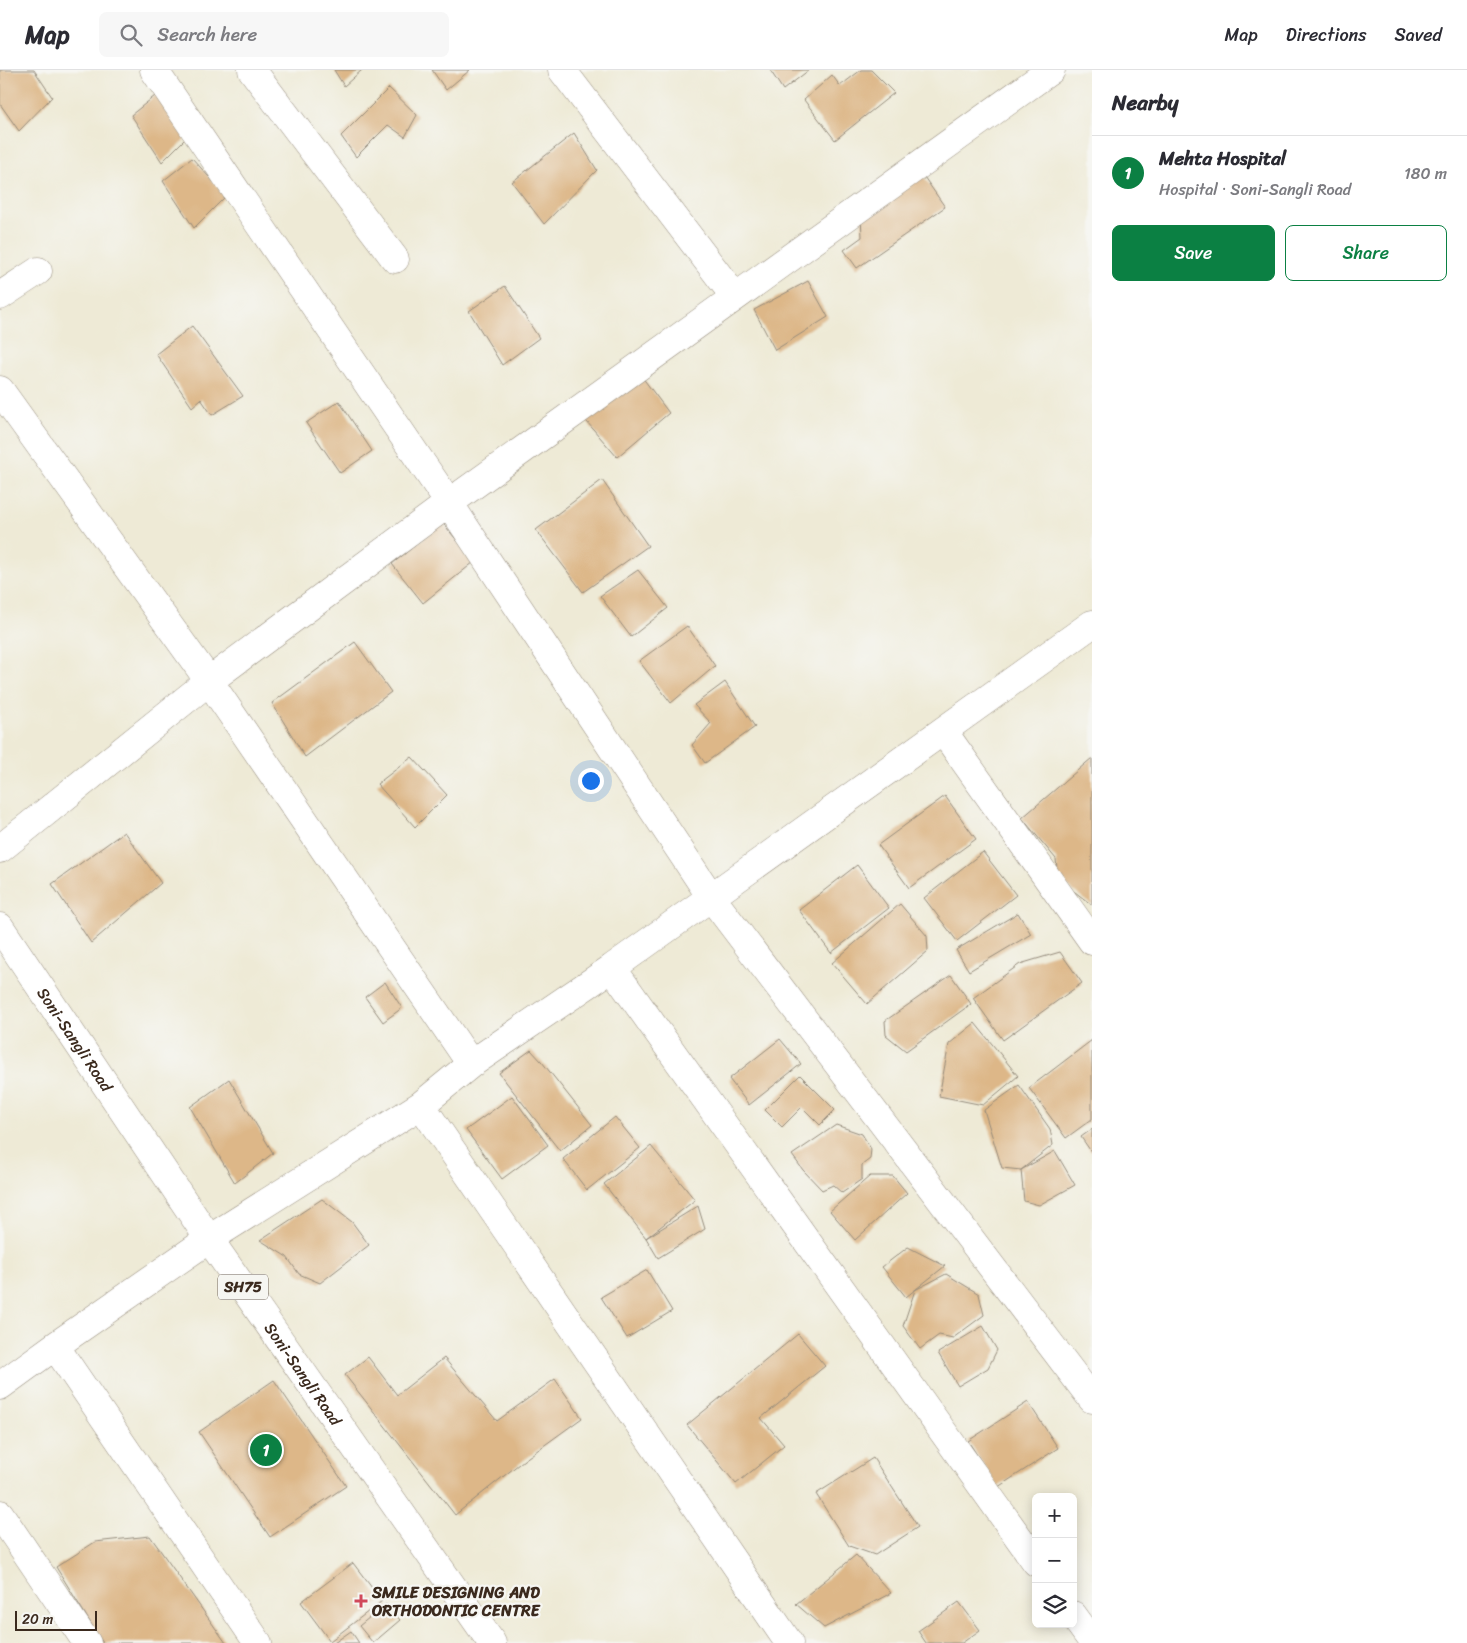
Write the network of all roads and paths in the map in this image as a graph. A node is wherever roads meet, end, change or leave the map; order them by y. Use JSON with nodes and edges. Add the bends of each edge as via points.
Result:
{"nodes":[{"id":1,"x":154,"y":70,"type":"edge"},
{"id":2,"x":252,"y":70,"type":"edge"},
{"id":3,"x":562,"y":70,"type":"edge"},
{"id":4,"x":1050,"y":70,"type":"edge"},
{"id":5,"x":395,"y":260,"type":"dead end"},
{"id":6,"x":38,"y":271,"type":"dead end"},
{"id":7,"x":0,"y":296,"type":"edge"},
{"id":8,"x":734,"y":298,"type":"junction"},
{"id":9,"x":0,"y":390,"type":"edge"},
{"id":10,"x":449,"y":503,"type":"junction"},
{"id":11,"x":1091,"y":628,"type":"edge"},
{"id":12,"x":209,"y":681,"type":"junction"},
{"id":13,"x":943,"y":731,"type":"junction"},
{"id":14,"x":0,"y":849,"type":"edge"},
{"id":15,"x":711,"y":897,"type":"junction"},
{"id":16,"x":0,"y":927,"type":"edge"},
{"id":17,"x":1092,"y":941,"type":"edge"},
{"id":18,"x":612,"y":968,"type":"junction"},
{"id":19,"x":471,"y":1064,"type":"junction"},
{"id":20,"x":421,"y":1106,"type":"junction"},
{"id":21,"x":210,"y":1239,"type":"junction"},
{"id":22,"x":55,"y":1346,"type":"junction"},
{"id":23,"x":0,"y":1386,"type":"edge"},
{"id":24,"x":1092,"y":1400,"type":"edge"},
{"id":25,"x":0,"y":1514,"type":"edge"},
{"id":26,"x":1032,"y":1556,"type":"edge"},
{"id":27,"x":1077,"y":1620,"type":"edge"},
{"id":28,"x":1092,"y":1641,"type":"edge"},
{"id":29,"x":87,"y":1643,"type":"edge"},
{"id":30,"x":258,"y":1643,"type":"edge"},
{"id":31,"x":492,"y":1643,"type":"edge"},
{"id":32,"x":789,"y":1643,"type":"edge"}],
"edges":[{"from":1,"to":10,"type":"street"},
{"from":2,"to":5,"type":"street"},
{"from":3,"to":8,"type":"street"},
{"from":4,"to":8,"type":"street"},
{"from":6,"to":7,"type":"street"},
{"from":8,"to":10,"type":"street"},
{"from":9,"to":12,"type":"street"},
{"from":10,"to":12,"type":"street"},
{"from":10,"to":15,"type":"street"},
{"from":11,"to":13,"type":"street"},
{"from":12,"to":14,"type":"street"},
{"from":12,"to":19,"type":"street"},
{"from":13,"to":15,"type":"street"},
{"from":13,"to":17,"type":"street"},
{"from":15,"to":18,"type":"street"},
{"from":15,"to":24,"type":"street"},
{"from":16,"to":21,"type":"street","name":"Soni-Sangli Road","number":"SH75"},
{"from":18,"to":19,"type":"street"},
{"from":18,"to":26,"type":"street"},
{"from":19,"to":20,"type":"street"},
{"from":20,"to":21,"type":"street"},
{"from":20,"to":32,"type":"street"},
{"from":21,"to":22,"type":"street"},
{"from":21,"to":31,"type":"street","name":"Soni-Sangli Road","number":"SH75"},
{"from":22,"to":23,"type":"street"},
{"from":22,"to":30,"type":"street"},
{"from":25,"to":29,"type":"street"},
{"from":27,"to":28,"type":"street"}]}
